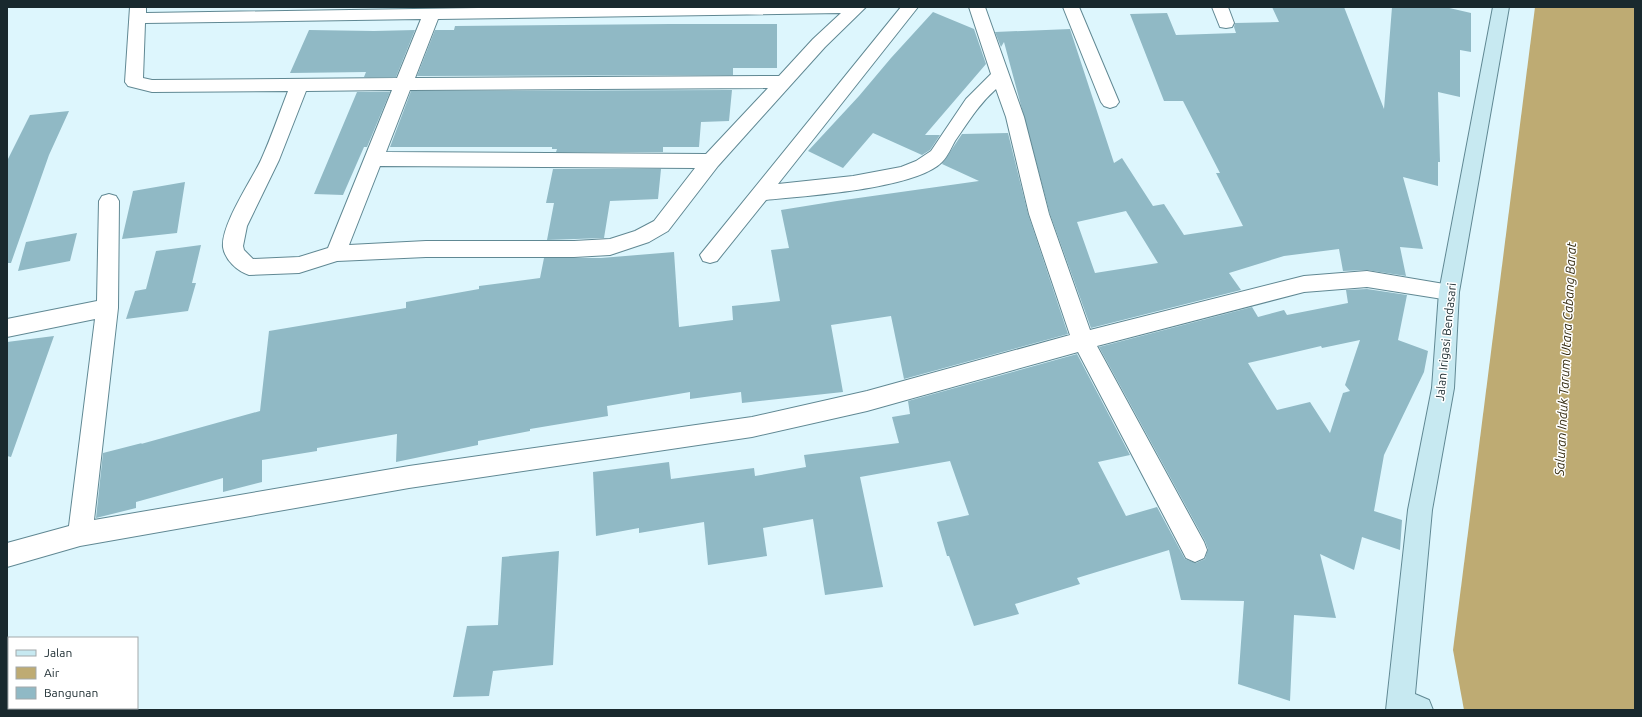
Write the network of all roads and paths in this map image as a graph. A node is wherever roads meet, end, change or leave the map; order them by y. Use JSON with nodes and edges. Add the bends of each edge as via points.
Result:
{"nodes":[{"id":1,"x":858,"y":7,"type":"edge"},
{"id":2,"x":910,"y":7,"type":"edge"},
{"id":3,"x":977,"y":7,"type":"edge"},
{"id":4,"x":1071,"y":7,"type":"edge"},
{"id":5,"x":1220,"y":7,"type":"edge"},
{"id":6,"x":1501,"y":7,"type":"edge"},
{"id":7,"x":542,"y":9,"type":"edge"},
{"id":8,"x":137,"y":12,"type":"edge"},
{"id":9,"x":431,"y":15,"type":"junction"},
{"id":10,"x":1226,"y":23,"type":"dead end"},
{"id":11,"x":1001,"y":76,"type":"junction"},
{"id":12,"x":784,"y":82,"type":"junction"},
{"id":13,"x":299,"y":86,"type":"junction"},
{"id":14,"x":402,"y":86,"type":"junction"},
{"id":15,"x":1110,"y":102,"type":"dead end"},
{"id":16,"x":375,"y":159,"type":"junction"},
{"id":17,"x":711,"y":161,"type":"junction"},
{"id":18,"x":761,"y":193,"type":"junction"},
{"id":19,"x":109,"y":201,"type":"dead end"},
{"id":20,"x":336,"y":253,"type":"junction"},
{"id":21,"x":710,"y":255,"type":"dead end"},
{"id":22,"x":1449,"y":292,"type":"junction"},
{"id":23,"x":107,"y":308,"type":"junction"},
{"id":24,"x":7,"y":328,"type":"edge"},
{"id":25,"x":1083,"y":340,"type":"junction"},
{"id":26,"x":80,"y":534,"type":"junction"},
{"id":27,"x":1195,"y":550,"type":"dead end"},
{"id":28,"x":7,"y":555,"type":"edge"},
{"id":29,"x":1407,"y":707,"type":"edge"}],
"edges":[{"from":1,"to":7,"type":"street"},
{"from":1,"to":12,"type":"street","via":[[819,43]]},
{"from":2,"to":18,"type":"street"},
{"from":3,"to":11,"type":"street"},
{"from":4,"to":15,"type":"street"},
{"from":5,"to":10,"type":"street"},
{"from":6,"to":22,"type":"street","name":"Jalan Irigasi Bendasari"},
{"from":7,"to":9,"type":"street"},
{"from":8,"to":9,"type":"street"},
{"from":8,"to":13,"type":"street","via":[[134,82],[152,86]]},
{"from":9,"to":14,"type":"street"},
{"from":11,"to":18,"type":"street","via":[[973,100],[934,159],[921,168],[853,184]]},
{"from":11,"to":25,"type":"street","via":[[1025,153],[1039,214]]},
{"from":12,"to":14,"type":"street"},
{"from":12,"to":17,"type":"street"},
{"from":13,"to":14,"type":"street"},
{"from":13,"to":20,"type":"street","via":[[270,160],[237,226],[233,246],[239,260],[249,267],[299,265]]},
{"from":14,"to":16,"type":"street"},
{"from":16,"to":17,"type":"street"},
{"from":16,"to":20,"type":"street"},
{"from":17,"to":20,"type":"street","via":[[661,226],[642,237],[610,247],[426,249]]},
{"from":18,"to":21,"type":"street"},
{"from":19,"to":23,"type":"street"},
{"from":22,"to":25,"type":"street","via":[[1366,279],[1304,284]]},
{"from":22,"to":29,"type":"street","name":"Jalan Irigasi Bendasari","via":[[1443,388],[1420,510]]},
{"from":23,"to":24,"type":"street"},
{"from":23,"to":26,"type":"street"},
{"from":25,"to":26,"type":"street","via":[[867,401],[752,427],[409,477]]},
{"from":25,"to":27,"type":"street"},
{"from":26,"to":28,"type":"street"}]}
